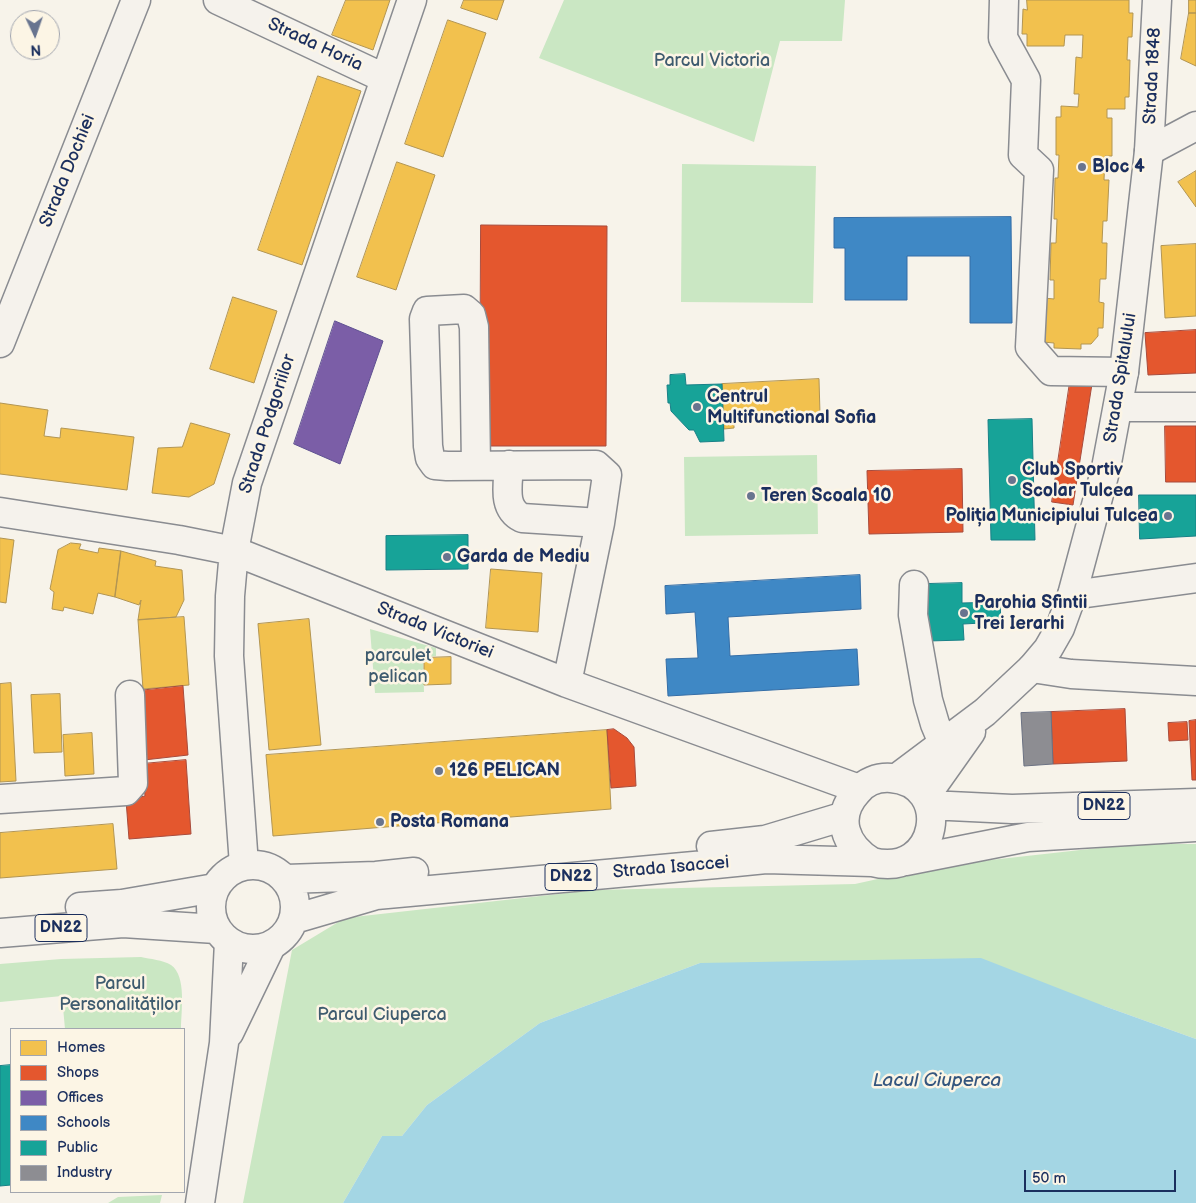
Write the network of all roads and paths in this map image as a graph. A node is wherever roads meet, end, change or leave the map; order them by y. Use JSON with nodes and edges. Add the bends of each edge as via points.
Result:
{"nodes":[{"id":1,"x":136,"y":0,"type":"edge"},
{"id":2,"x":412,"y":0,"type":"edge"},
{"id":3,"x":1004,"y":0,"type":"edge"},
{"id":4,"x":1157,"y":0,"type":"edge"},
{"id":5,"x":224,"y":2,"type":"edge"},
{"id":6,"x":384,"y":78,"type":"junction"},
{"id":7,"x":1196,"y":126,"type":"edge"},
{"id":8,"x":1150,"y":151,"type":"junction"},
{"id":9,"x":0,"y":343,"type":"edge"},
{"id":10,"x":1124,"y":372,"type":"junction"},
{"id":11,"x":1118,"y":407,"type":"junction"},
{"id":12,"x":1196,"y":407,"type":"edge"},
{"id":13,"x":476,"y":466,"type":"junction"},
{"id":14,"x":509,"y":466,"type":"junction"},
{"id":15,"x":0,"y":512,"type":"edge"},
{"id":16,"x":600,"y":523,"type":"junction"},
{"id":17,"x":234,"y":551,"type":"junction"},
{"id":18,"x":1196,"y":578,"type":"edge"},
{"id":19,"x":914,"y":585,"type":"dead end"},
{"id":20,"x":1072,"y":595,"type":"junction"},
{"id":21,"x":1032,"y":668,"type":"junction"},
{"id":22,"x":1196,"y":681,"type":"edge"},
{"id":23,"x":567,"y":683,"type":"junction"},
{"id":24,"x":130,"y":695,"type":"dead end"},
{"id":25,"x":985,"y":712,"type":"junction"},
{"id":26,"x":943,"y":743,"type":"junction"},
{"id":27,"x":897,"y":778,"type":"junction"},
{"id":28,"x":859,"y":788,"type":"junction"},
{"id":29,"x":0,"y":799,"type":"edge"},
{"id":30,"x":927,"y":801,"type":"junction"},
{"id":31,"x":1196,"y":803,"type":"edge"},
{"id":32,"x":845,"y":816,"type":"junction"},
{"id":33,"x":1196,"y":827,"type":"edge"},
{"id":34,"x":872,"y":862,"type":"junction"},
{"id":35,"x":904,"y":862,"type":"junction"},
{"id":36,"x":244,"y":866,"type":"junction"},
{"id":37,"x":286,"y":879,"type":"junction"},
{"id":38,"x":215,"y":888,"type":"junction"},
{"id":39,"x":0,"y":913,"type":"edge"},
{"id":40,"x":294,"y":919,"type":"junction"},
{"id":41,"x":0,"y":933,"type":"edge"},
{"id":42,"x":223,"y":936,"type":"junction"},
{"id":43,"x":271,"y":946,"type":"junction"},
{"id":44,"x":224,"y":1043,"type":"junction"},
{"id":45,"x":200,"y":1203,"type":"edge"}],
"edges":[{"from":1,"to":9,"type":"main road","name":"Strada Dochiei"},
{"from":2,"to":6,"type":"main road","name":"Strada Podgoriilor"},
{"from":3,"to":10,"type":"main road","via":[[1003,38],[1026,80],[1023,155],[1039,170],[1030,347],[1051,371]]},
{"from":4,"to":8,"type":"main road","name":"Strada 1848"},
{"from":5,"to":6,"type":"main road","name":"Strada Horia"},
{"from":6,"to":17,"type":"main road","name":"Strada Podgoriilor","via":[[247,483]]},
{"from":7,"to":8,"type":"main road"},
{"from":8,"to":10,"type":"main road","name":"Strada Spitalului"},
{"from":10,"to":11,"type":"main road","name":"Strada Spitalului"},
{"from":11,"to":12,"type":"main road"},
{"from":11,"to":20,"type":"main road","name":"Strada Spitalului","via":[[1106,468]]},
{"from":13,"to":13,"type":"main road","via":[[474,328],[471,315],[464,309],[427,311],[424,319],[430,458],[435,465]]},
{"from":13,"to":14,"type":"main road"},
{"from":14,"to":16,"type":"main road","via":[[508,502],[513,513],[522,518]]},
{"from":14,"to":16,"type":"main road","via":[[596,465],[607,474]]},
{"from":15,"to":17,"type":"main road","name":"Strada Victoriei"},
{"from":16,"to":23,"type":"main road"},
{"from":17,"to":23,"type":"main road","name":"Strada Victoriei"},
{"from":17,"to":36,"type":"main road","name":"Strada Podgoriilor","via":[[229,656]]},
{"from":18,"to":20,"type":"main road"},
{"from":19,"to":26,"type":"main road","via":[[913,615],[928,700]]},
{"from":20,"to":21,"type":"main road","name":"Strada Spitalului","via":[[1060,628]]},
{"from":21,"to":22,"type":"main road","via":[[1070,674]]},
{"from":21,"to":25,"type":"main road","name":"Strada Spitalului"},
{"from":23,"to":28,"type":"main road","name":"Strada Victoriei"},
{"from":24,"to":29,"type":"main road","via":[[133,782],[126,791]]},
{"from":25,"to":26,"type":"main road","name":"Strada Spitalului"},
{"from":25,"to":30,"type":"main road","name":"Strada Spitalului"},
{"from":26,"to":27,"type":"main road","name":"Strada Spitalului"},
{"from":27,"to":28,"type":"main road","via":[[877,779]]},
{"from":27,"to":30,"type":"main road","via":[[917,788]]},
{"from":28,"to":32,"type":"main road"},
{"from":30,"to":31,"type":"main road","number":"DN22","via":[[1012,809]]},
{"from":30,"to":35,"type":"main road","via":[[932,818],[931,832],[916,855]]},
{"from":32,"to":34,"type":"main road","via":[[845,828],[851,844]]},
{"from":32,"to":37,"type":"main road","name":"Strada Isaccei","number":"DN22","via":[[765,840],[376,876]]},
{"from":33,"to":35,"type":"main road","name":"Strada Isaccei","number":"DN22","via":[[1028,837]]},
{"from":34,"to":35,"type":"main road","name":"Strada Isaccei","number":"DN22"},
{"from":34,"to":40,"type":"main road","name":"Strada Isaccei","number":"DN22","via":[[766,859],[376,895]]},
{"from":36,"to":37,"type":"main road","via":[[265,866]]},
{"from":36,"to":38,"type":"main road","via":[[228,872]]},
{"from":37,"to":40,"type":"main road","via":[[295,898]]},
{"from":38,"to":39,"type":"main road","number":"DN22","via":[[122,904]]},
{"from":38,"to":42,"type":"main road","via":[[211,916]]},
{"from":40,"to":43,"type":"main road","via":[[289,930]]},
{"from":41,"to":42,"type":"main road","number":"DN22","via":[[123,923]]},
{"from":42,"to":43,"type":"main road","via":[[242,948],[257,950]]},
{"from":42,"to":44,"type":"main road"},
{"from":43,"to":44,"type":"main road"},
{"from":44,"to":45,"type":"main road"}]}
